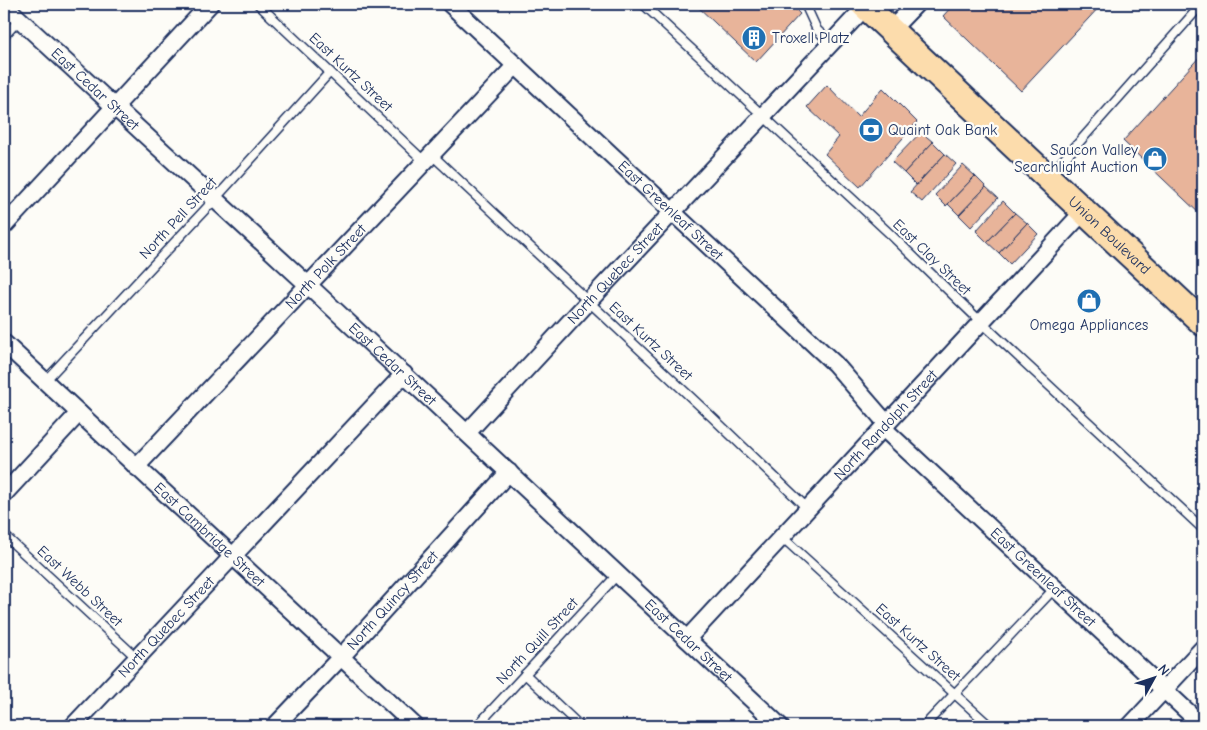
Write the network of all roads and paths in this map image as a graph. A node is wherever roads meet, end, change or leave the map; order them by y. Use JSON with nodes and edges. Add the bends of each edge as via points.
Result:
{"nodes":[{"id":1,"x":4,"y":4,"type":"edge"},
{"id":2,"x":210,"y":4,"type":"edge"},
{"id":3,"x":258,"y":4,"type":"edge"},
{"id":4,"x":450,"y":4,"type":"edge"},
{"id":5,"x":643,"y":4,"type":"edge"},
{"id":6,"x":805,"y":4,"type":"edge"},
{"id":7,"x":916,"y":4,"type":"edge"},
{"id":8,"x":1202,"y":4,"type":"edge"},
{"id":9,"x":864,"y":5,"type":"edge"},
{"id":10,"x":20,"y":19,"type":"junction"},
{"id":11,"x":891,"y":30,"type":"junction"},
{"id":12,"x":4,"y":36,"type":"edge"},
{"id":13,"x":831,"y":43,"type":"junction"},
{"id":14,"x":516,"y":65,"type":"junction"},
{"id":15,"x":330,"y":72,"type":"junction"},
{"id":16,"x":114,"y":107,"type":"junction"},
{"id":17,"x":763,"y":115,"type":"junction"},
{"id":18,"x":428,"y":157,"type":"junction"},
{"id":19,"x":1049,"y":177,"type":"junction"},
{"id":20,"x":215,"y":199,"type":"junction"},
{"id":21,"x":1084,"y":211,"type":"junction"},
{"id":22,"x":673,"y":212,"type":"junction"},
{"id":23,"x":4,"y":226,"type":"edge"},
{"id":24,"x":307,"y":284,"type":"junction"},
{"id":25,"x":589,"y":301,"type":"junction"},
{"id":26,"x":981,"y":322,"type":"junction"},
{"id":27,"x":1203,"y":323,"type":"edge"},
{"id":28,"x":4,"y":343,"type":"edge"},
{"id":29,"x":404,"y":374,"type":"junction"},
{"id":30,"x":45,"y":381,"type":"junction"},
{"id":31,"x":79,"y":414,"type":"junction"},
{"id":32,"x":885,"y":426,"type":"junction"},
{"id":33,"x":467,"y":433,"type":"junction"},
{"id":34,"x":136,"y":467,"type":"junction"},
{"id":35,"x":509,"y":472,"type":"junction"},
{"id":36,"x":4,"y":494,"type":"edge"},
{"id":37,"x":808,"y":509,"type":"junction"},
{"id":38,"x":1203,"y":529,"type":"edge"},
{"id":39,"x":4,"y":535,"type":"edge"},
{"id":40,"x":782,"y":537,"type":"junction"},
{"id":41,"x":233,"y":557,"type":"junction"},
{"id":42,"x":618,"y":574,"type":"junction"},
{"id":43,"x":1054,"y":590,"type":"junction"},
{"id":44,"x":687,"y":639,"type":"junction"},
{"id":45,"x":1203,"y":648,"type":"edge"},
{"id":46,"x":341,"y":657,"type":"junction"},
{"id":47,"x":137,"y":658,"type":"junction"},
{"id":48,"x":525,"y":674,"type":"junction"},
{"id":49,"x":1164,"y":690,"type":"junction"},
{"id":50,"x":954,"y":694,"type":"junction"},
{"id":51,"x":73,"y":726,"type":"edge"},
{"id":52,"x":275,"y":726,"type":"edge"},
{"id":53,"x":415,"y":726,"type":"edge"},
{"id":54,"x":477,"y":726,"type":"edge"},
{"id":55,"x":580,"y":726,"type":"edge"},
{"id":56,"x":780,"y":726,"type":"edge"},
{"id":57,"x":924,"y":726,"type":"edge"},
{"id":58,"x":990,"y":726,"type":"edge"},
{"id":59,"x":1130,"y":726,"type":"edge"},
{"id":60,"x":1203,"y":726,"type":"edge"}],
"edges":[{"from":1,"to":10,"type":"street","name":"East Cedar Street"},
{"from":2,"to":16,"type":"street"},
{"from":3,"to":15,"type":"lane","name":"East Kurtz Street"},
{"from":4,"to":14,"type":"street","name":"East Greenleaf Street"},
{"from":5,"to":17,"type":"lane","name":"East Clay Street"},
{"from":6,"to":13,"type":"lane","via":[[816,30]]},
{"from":7,"to":11,"type":"street"},
{"from":8,"to":19,"type":"lane"},
{"from":9,"to":11,"type":"main road","name":"Union Boulevard"},
{"from":9,"to":13,"type":"street","name":"North Quebec Street"},
{"from":10,"to":12,"type":"lane"},
{"from":10,"to":16,"type":"street","name":"East Cedar Street"},
{"from":11,"to":19,"type":"main road","name":"Union Boulevard"},
{"from":13,"to":17,"type":"street","name":"North Quebec Street"},
{"from":14,"to":18,"type":"street","name":"North Polk Street"},
{"from":14,"to":22,"type":"street","name":"East Greenleaf Street"},
{"from":15,"to":18,"type":"lane","name":"East Kurtz Street"},
{"from":15,"to":20,"type":"lane","name":"North Pell Street"},
{"from":16,"to":20,"type":"street","name":"East Cedar Street"},
{"from":16,"to":23,"type":"street"},
{"from":17,"to":22,"type":"street","name":"North Quebec Street"},
{"from":17,"to":26,"type":"lane","name":"East Clay Street"},
{"from":18,"to":24,"type":"street","name":"North Polk Street"},
{"from":18,"to":25,"type":"lane","name":"East Kurtz Street"},
{"from":19,"to":21,"type":"main road","name":"Union Boulevard"},
{"from":20,"to":24,"type":"street","name":"East Cedar Street"},
{"from":20,"to":30,"type":"lane","name":"North Pell Street"},
{"from":21,"to":26,"type":"street","name":"North Randolph Street"},
{"from":21,"to":27,"type":"main road","name":"Union Boulevard"},
{"from":22,"to":25,"type":"street","name":"North Quebec Street"},
{"from":22,"to":32,"type":"street","name":"East Greenleaf Street","via":[[835,364]]},
{"from":24,"to":29,"type":"street","name":"East Cedar Street"},
{"from":24,"to":34,"type":"street","name":"North Polk Street"},
{"from":25,"to":33,"type":"street","name":"North Quebec Street"},
{"from":25,"to":37,"type":"lane","name":"East Kurtz Street"},
{"from":26,"to":32,"type":"street","name":"North Randolph Street"},
{"from":26,"to":38,"type":"lane","name":"East Clay Street"},
{"from":28,"to":30,"type":"street","name":"East Cambridge Street"},
{"from":29,"to":33,"type":"street","name":"East Cedar Street"},
{"from":29,"to":41,"type":"street","name":"North Quebec Street"},
{"from":30,"to":31,"type":"street","name":"East Cambridge Street"},
{"from":31,"to":34,"type":"street","name":"East Cambridge Street"},
{"from":31,"to":36,"type":"street"},
{"from":32,"to":37,"type":"street","name":"North Randolph Street"},
{"from":32,"to":43,"type":"street","name":"East Greenleaf Street"},
{"from":33,"to":35,"type":"street","name":"East Cedar Street"},
{"from":34,"to":41,"type":"street","name":"East Cambridge Street"},
{"from":35,"to":42,"type":"street","name":"East Cedar Street"},
{"from":35,"to":46,"type":"street","name":"North Quincy Street"},
{"from":37,"to":40,"type":"street","name":"North Randolph Street"},
{"from":39,"to":47,"type":"lane","name":"East Webb Street"},
{"from":40,"to":44,"type":"street","name":"North Randolph Street"},
{"from":40,"to":50,"type":"lane","name":"East Kurtz Street"},
{"from":41,"to":46,"type":"street","name":"East Cambridge Street"},
{"from":41,"to":47,"type":"street","name":"North Quebec Street"},
{"from":42,"to":44,"type":"street","name":"East Cedar Street"},
{"from":42,"to":48,"type":"lane","name":"North Quill Street"},
{"from":43,"to":49,"type":"street","name":"East Greenleaf Street"},
{"from":43,"to":50,"type":"lane"},
{"from":44,"to":56,"type":"street","name":"East Cedar Street"},
{"from":45,"to":49,"type":"street"},
{"from":46,"to":52,"type":"street","name":"North Quincy Street"},
{"from":46,"to":53,"type":"street","name":"East Cambridge Street"},
{"from":47,"to":51,"type":"street","name":"North Quebec Street"},
{"from":48,"to":54,"type":"lane","name":"North Quill Street"},
{"from":48,"to":55,"type":"lane"},
{"from":49,"to":59,"type":"street"},
{"from":49,"to":60,"type":"street","name":"East Greenleaf Street"},
{"from":50,"to":57,"type":"lane"},
{"from":50,"to":58,"type":"lane","name":"East Kurtz Street"}]}
